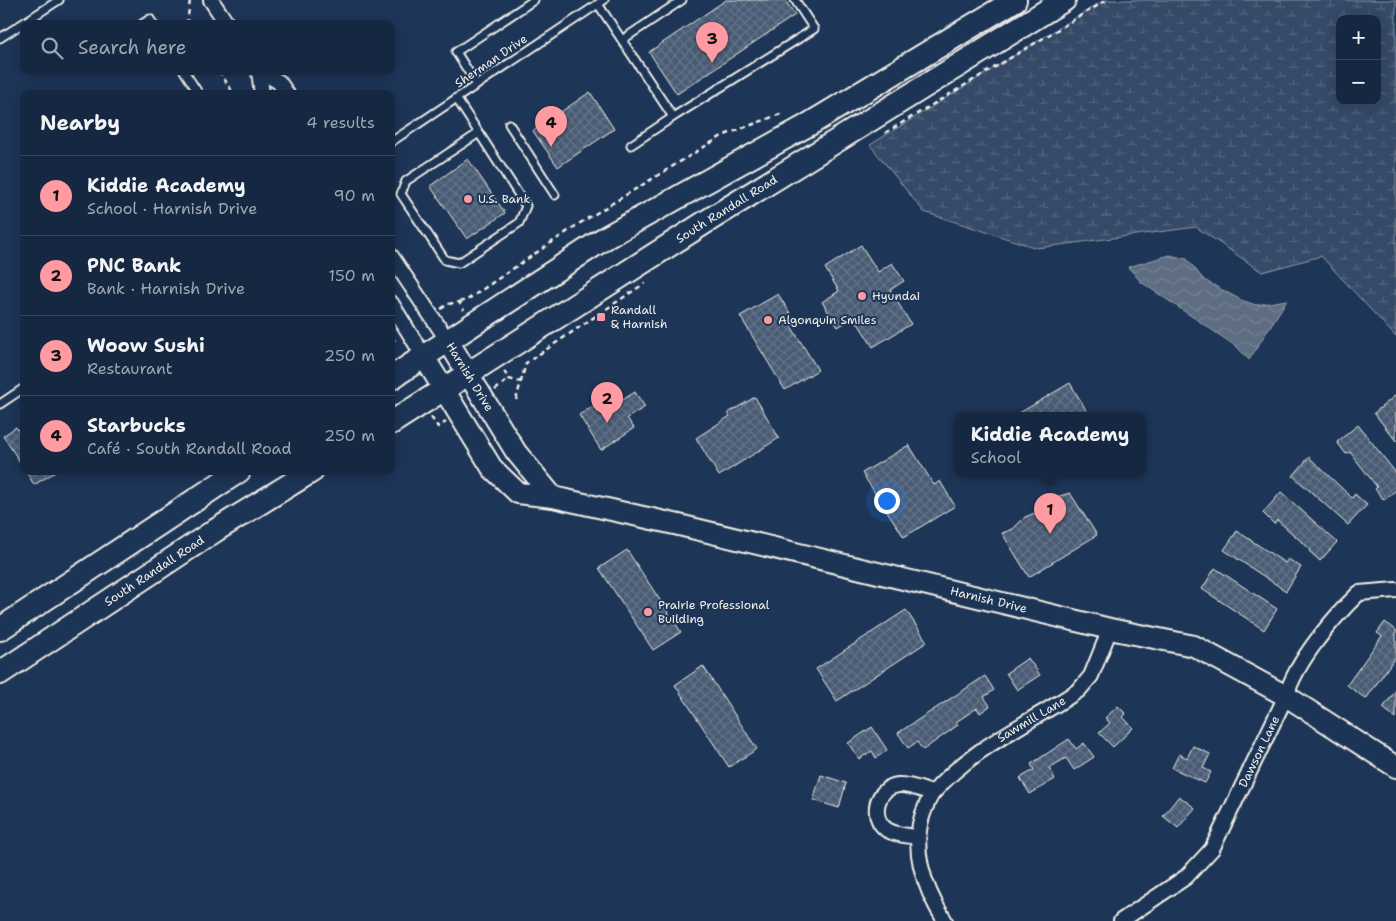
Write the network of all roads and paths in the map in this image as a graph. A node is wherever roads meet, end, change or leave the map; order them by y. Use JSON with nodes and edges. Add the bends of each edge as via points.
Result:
{"nodes":[{"id":1,"x":59,"y":0,"type":"edge"},
{"id":2,"x":190,"y":0,"type":"edge"},
{"id":3,"x":211,"y":0,"type":"edge"},
{"id":4,"x":534,"y":0,"type":"edge"},
{"id":5,"x":682,"y":0,"type":"edge"},
{"id":6,"x":795,"y":0,"type":"edge"},
{"id":7,"x":1015,"y":0,"type":"edge"},
{"id":8,"x":1064,"y":0,"type":"edge"},
{"id":9,"x":1107,"y":0,"type":"edge"},
{"id":10,"x":601,"y":2,"type":"edge"},
{"id":11,"x":28,"y":20,"type":"edge"},
{"id":12,"x":188,"y":20,"type":"edge"},
{"id":13,"x":224,"y":20,"type":"edge"},
{"id":14,"x":20,"y":25,"type":"edge"},
{"id":15,"x":0,"y":38,"type":"edge"},
{"id":16,"x":622,"y":40,"type":"junction"},
{"id":17,"x":187,"y":75,"type":"edge"},
{"id":18,"x":222,"y":75,"type":"edge"},
{"id":19,"x":260,"y":75,"type":"edge"},
{"id":20,"x":266,"y":75,"type":"edge"},
{"id":21,"x":477,"y":85,"type":"junction"},
{"id":22,"x":196,"y":90,"type":"edge"},
{"id":23,"x":231,"y":90,"type":"edge"},
{"id":24,"x":261,"y":90,"type":"edge"},
{"id":25,"x":284,"y":90,"type":"edge"},
{"id":26,"x":456,"y":98,"type":"junction"},
{"id":27,"x":783,"y":113,"type":"dead end"},
{"id":28,"x":673,"y":117,"type":"junction"},
{"id":29,"x":509,"y":124,"type":"dead end"},
{"id":30,"x":479,"y":133,"type":"junction"},
{"id":31,"x":884,"y":133,"type":"dead end"},
{"id":32,"x":395,"y":139,"type":"edge"},
{"id":33,"x":631,"y":145,"type":"dead end"},
{"id":34,"x":555,"y":195,"type":"dead end"},
{"id":35,"x":395,"y":262,"type":"edge"},
{"id":36,"x":649,"y":280,"type":"dead end"},
{"id":37,"x":458,"y":302,"type":"dead end"},
{"id":38,"x":395,"y":310,"type":"edge"},
{"id":39,"x":448,"y":341,"type":"junction"},
{"id":40,"x":424,"y":357,"type":"junction"},
{"id":41,"x":395,"y":375,"type":"edge"},
{"id":42,"x":470,"y":375,"type":"junction"},
{"id":43,"x":509,"y":379,"type":"dead end"},
{"id":44,"x":521,"y":382,"type":"junction"},
{"id":45,"x":20,"y":391,"type":"edge"},
{"id":46,"x":444,"y":391,"type":"junction"},
{"id":47,"x":516,"y":400,"type":"dead end"},
{"id":48,"x":0,"y":404,"type":"edge"},
{"id":49,"x":395,"y":421,"type":"edge"},
{"id":50,"x":232,"y":475,"type":"edge"},
{"id":51,"x":305,"y":475,"type":"edge"},
{"id":52,"x":553,"y":497,"type":"junction"},
{"id":53,"x":1396,"y":590,"type":"edge"},
{"id":54,"x":0,"y":629,"type":"edge"},
{"id":55,"x":1110,"y":629,"type":"junction"},
{"id":56,"x":0,"y":673,"type":"edge"},
{"id":57,"x":1286,"y":696,"type":"junction"},
{"id":58,"x":1396,"y":767,"type":"edge"},
{"id":59,"x":932,"y":793,"type":"junction"},
{"id":60,"x":918,"y":838,"type":"junction"},
{"id":61,"x":945,"y":921,"type":"edge"},
{"id":62,"x":1121,"y":921,"type":"edge"}],
"edges":[{"from":1,"to":11,"type":"lane"},
{"from":2,"to":12,"type":"path"},
{"from":3,"to":13,"type":"street"},
{"from":4,"to":21,"type":"lane","via":[[456,52]]},
{"from":5,"to":16,"type":"lane"},
{"from":6,"to":28,"type":"lane","via":[[814,29]]},
{"from":7,"to":39,"type":"main road","via":[[808,125],[605,238]]},
{"from":8,"to":42,"type":"main road","name":"South Randall Road","via":[[704,223]]},
{"from":9,"to":31,"type":"path"},
{"from":10,"to":16,"type":"lane"},
{"from":10,"to":21,"type":"lane","name":"Sherman Drive"},
{"from":14,"to":15,"type":"lane"},
{"from":16,"to":28,"type":"lane"},
{"from":17,"to":22,"type":"lane"},
{"from":18,"to":23,"type":"path"},
{"from":19,"to":24,"type":"street"},
{"from":20,"to":25,"type":"street","via":[[279,82]]},
{"from":21,"to":26,"type":"lane","name":"Sherman Drive"},
{"from":26,"to":30,"type":"lane"},
{"from":26,"to":32,"type":"lane","name":"Sherman Drive"},
{"from":27,"to":37,"type":"path","via":[[722,136],[577,225],[467,300]]},
{"from":28,"to":33,"type":"lane"},
{"from":29,"to":34,"type":"lane"},
{"from":30,"to":30,"type":"lane","via":[[406,181],[401,194],[444,260],[459,264],[519,223],[526,206]]},
{"from":35,"to":39,"type":"street","name":"Harnish Drive"},
{"from":36,"to":44,"type":"path","via":[[526,363]]},
{"from":38,"to":40,"type":"street","name":"Harnish Drive"},
{"from":39,"to":40,"type":"main road"},
{"from":39,"to":42,"type":"street","name":"Harnish Drive"},
{"from":40,"to":41,"type":"main road"},
{"from":40,"to":46,"type":"street","name":"Harnish Drive"},
{"from":42,"to":46,"type":"main road","name":"South Randall Road"},
{"from":42,"to":52,"type":"street","name":"Harnish Drive","via":[[516,452]]},
{"from":43,"to":44,"type":"path"},
{"from":44,"to":47,"type":"path"},
{"from":45,"to":48,"type":"lane"},
{"from":46,"to":49,"type":"main road","name":"South Randall Road"},
{"from":46,"to":52,"type":"street","name":"Harnish Drive","via":[[492,468],[505,483],[518,493]]},
{"from":50,"to":54,"type":"main road"},
{"from":51,"to":56,"type":"main road","name":"South Randall Road","via":[[216,530]]},
{"from":52,"to":55,"type":"street","name":"Harnish Drive"},
{"from":53,"to":57,"type":"street","name":"Dawson Lane","via":[[1359,593],[1334,619],[1291,680]]},
{"from":55,"to":57,"type":"street","name":"Harnish Drive","via":[[1194,646]]},
{"from":55,"to":59,"type":"street","name":"Sawmill Lane","via":[[1091,676],[1079,690],[954,770]]},
{"from":57,"to":58,"type":"street","name":"Harnish Drive"},
{"from":57,"to":62,"type":"street","name":"Dawson Lane","via":[[1212,849],[1186,877]]},
{"from":59,"to":60,"type":"street","name":"Sawmill Lane","via":[[922,816]]},
{"from":59,"to":60,"type":"street","via":[[904,785],[895,786],[877,802],[882,826],[896,834]]},
{"from":60,"to":61,"type":"street","name":"Sawmill Lane","via":[[921,868],[932,901]]}]}
